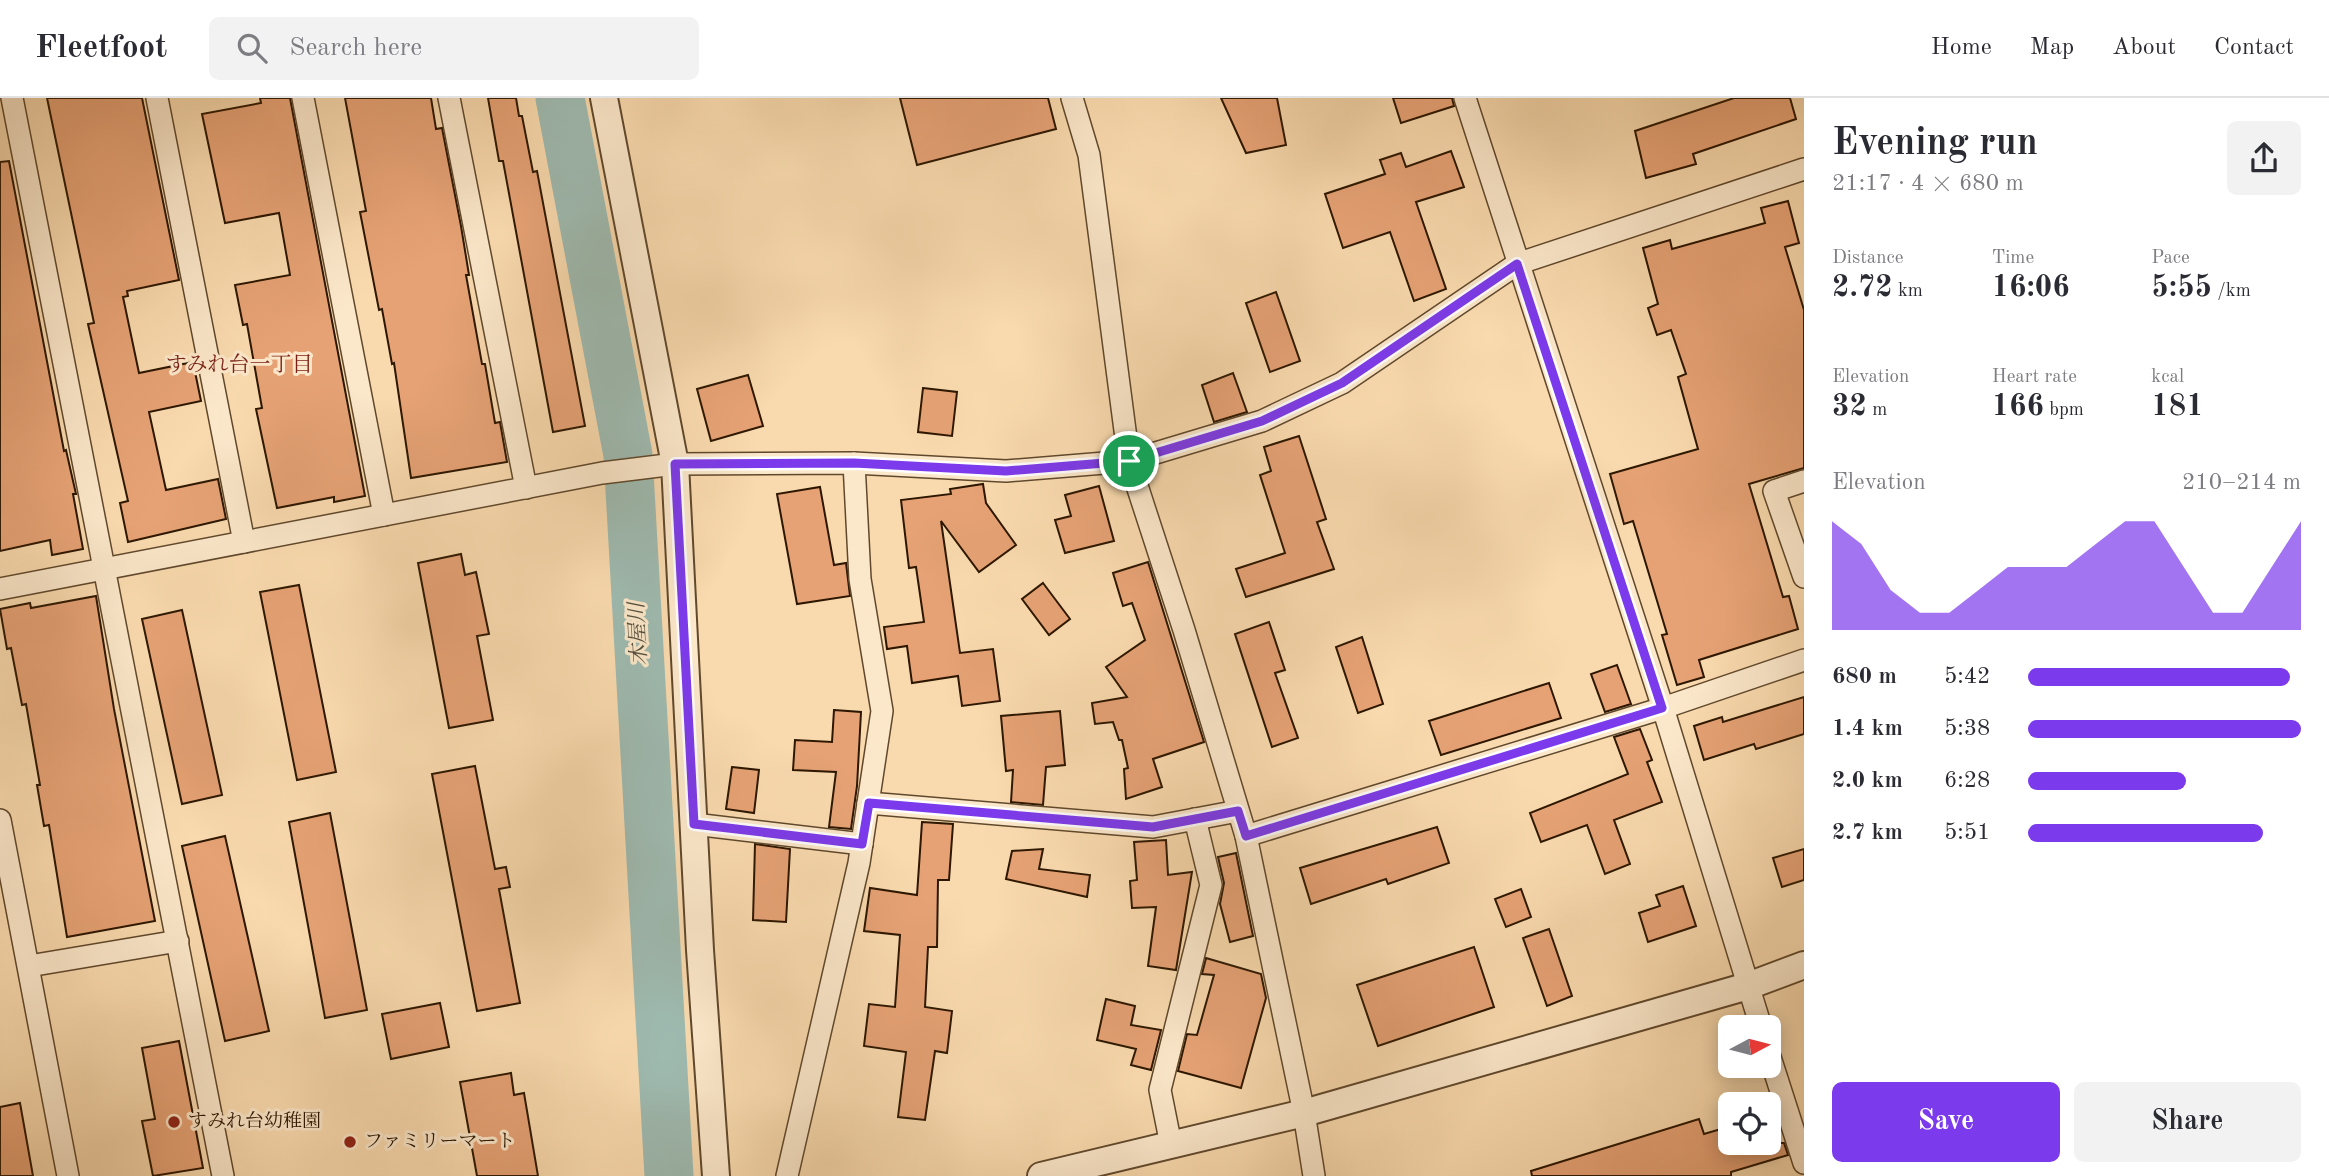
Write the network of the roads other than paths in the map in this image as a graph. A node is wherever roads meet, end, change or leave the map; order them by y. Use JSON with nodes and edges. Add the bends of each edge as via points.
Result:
{"nodes":[{"id":1,"x":12,"y":98,"type":"edge"},
{"id":2,"x":157,"y":98,"type":"edge"},
{"id":3,"x":303,"y":98,"type":"edge"},
{"id":4,"x":449,"y":98,"type":"edge"},
{"id":5,"x":604,"y":98,"type":"edge"},
{"id":6,"x":1072,"y":98,"type":"edge"},
{"id":7,"x":1465,"y":98,"type":"edge"},
{"id":8,"x":1804,"y":169,"type":"edge"},
{"id":9,"x":1517,"y":264,"type":"junction"},
{"id":10,"x":1129,"y":461,"type":"junction"},
{"id":11,"x":854,"y":463,"type":"junction"},
{"id":12,"x":675,"y":464,"type":"junction"},
{"id":13,"x":1804,"y":481,"type":"edge"},
{"id":14,"x":526,"y":488,"type":"junction"},
{"id":15,"x":384,"y":515,"type":"junction"},
{"id":16,"x":244,"y":542,"type":"junction"},
{"id":17,"x":105,"y":569,"type":"junction"},
{"id":18,"x":1804,"y":577,"type":"edge"},
{"id":19,"x":0,"y":589,"type":"edge"},
{"id":20,"x":1804,"y":660,"type":"edge"},
{"id":21,"x":1662,"y":708,"type":"junction"},
{"id":22,"x":869,"y":803,"type":"junction"},
{"id":23,"x":1238,"y":811,"type":"junction"},
{"id":24,"x":1195,"y":819,"type":"junction"},
{"id":25,"x":0,"y":820,"type":"edge"},
{"id":26,"x":694,"y":824,"type":"junction"},
{"id":27,"x":1246,"y":836,"type":"junction"},
{"id":28,"x":862,"y":844,"type":"junction"},
{"id":29,"x":178,"y":941,"type":"junction"},
{"id":30,"x":1804,"y":965,"type":"edge"},
{"id":31,"x":29,"y":966,"type":"junction"},
{"id":32,"x":1748,"y":986,"type":"junction"},
{"id":33,"x":1757,"y":1015,"type":"edge"},
{"id":34,"x":1777,"y":1078,"type":"edge"},
{"id":35,"x":1304,"y":1114,"type":"junction"},
{"id":36,"x":1171,"y":1145,"type":"junction"},
{"id":37,"x":1804,"y":1163,"type":"edge"},
{"id":38,"x":68,"y":1176,"type":"edge"},
{"id":39,"x":223,"y":1176,"type":"edge"},
{"id":40,"x":716,"y":1176,"type":"edge"},
{"id":41,"x":786,"y":1176,"type":"edge"},
{"id":42,"x":1041,"y":1176,"type":"edge"},
{"id":43,"x":1314,"y":1176,"type":"edge"}],
"edges":[{"from":1,"to":17,"type":"street"},
{"from":2,"to":16,"type":"street"},
{"from":3,"to":15,"type":"street"},
{"from":4,"to":14,"type":"street"},
{"from":5,"to":12,"type":"street"},
{"from":6,"to":10,"type":"street","via":[[1090,155]]},
{"from":7,"to":9,"type":"street"},
{"from":8,"to":9,"type":"street"},
{"from":9,"to":10,"type":"street","via":[[1342,383],[1262,421]]},
{"from":9,"to":21,"type":"street"},
{"from":10,"to":11,"type":"street","via":[[1006,471]]},
{"from":10,"to":23,"type":"street"},
{"from":11,"to":12,"type":"street"},
{"from":11,"to":22,"type":"street","via":[[860,579],[882,711]]},
{"from":12,"to":14,"type":"street"},
{"from":12,"to":26,"type":"street"},
{"from":13,"to":18,"type":"street","via":[[1774,491]]},
{"from":14,"to":15,"type":"street"},
{"from":15,"to":16,"type":"street"},
{"from":16,"to":17,"type":"street"},
{"from":17,"to":19,"type":"street"},
{"from":17,"to":29,"type":"street"},
{"from":20,"to":21,"type":"street"},
{"from":21,"to":27,"type":"street"},
{"from":21,"to":32,"type":"street"},
{"from":22,"to":24,"type":"street","via":[[1153,827]]},
{"from":22,"to":28,"type":"street"},
{"from":23,"to":24,"type":"street"},
{"from":23,"to":27,"type":"street"},
{"from":24,"to":36,"type":"street","via":[[1212,885],[1160,1090]]},
{"from":25,"to":31,"type":"street"},
{"from":26,"to":28,"type":"street"},
{"from":26,"to":40,"type":"street"},
{"from":27,"to":35,"type":"street"},
{"from":28,"to":41,"type":"street"},
{"from":29,"to":31,"type":"street"},
{"from":29,"to":39,"type":"street"},
{"from":30,"to":32,"type":"street"},
{"from":31,"to":38,"type":"street"},
{"from":32,"to":33,"type":"street"},
{"from":32,"to":35,"type":"street"},
{"from":34,"to":37,"type":"street"},
{"from":35,"to":36,"type":"street"},
{"from":35,"to":43,"type":"street"},
{"from":36,"to":42,"type":"street"}]}
